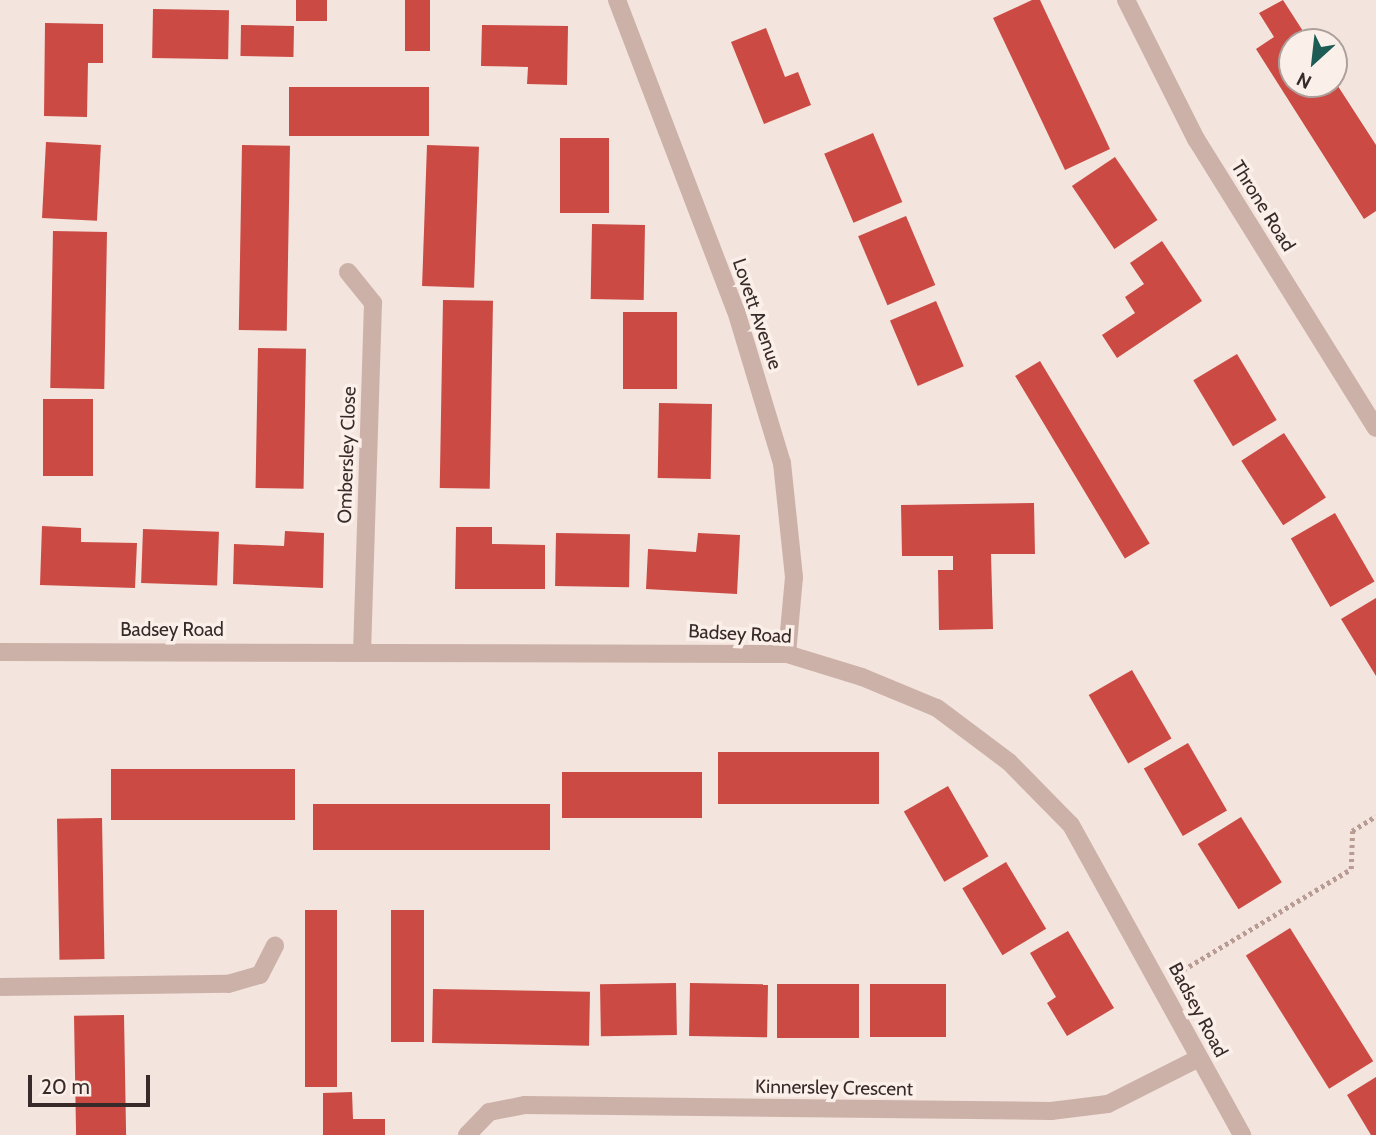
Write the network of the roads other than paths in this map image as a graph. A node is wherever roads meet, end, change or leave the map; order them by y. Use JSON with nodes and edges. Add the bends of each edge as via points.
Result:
{"nodes":[{"id":1,"x":617,"y":0,"type":"edge"},
{"id":2,"x":1126,"y":0,"type":"edge"},
{"id":3,"x":348,"y":272,"type":"dead end"},
{"id":4,"x":1376,"y":428,"type":"edge"},
{"id":5,"x":362,"y":650,"type":"junction"},
{"id":6,"x":0,"y":652,"type":"edge"},
{"id":7,"x":787,"y":654,"type":"junction"},
{"id":8,"x":275,"y":946,"type":"dead end"},
{"id":9,"x":0,"y":987,"type":"edge"},
{"id":10,"x":1199,"y":1058,"type":"junction"},
{"id":11,"x":467,"y":1135,"type":"edge"},
{"id":12,"x":1242,"y":1135,"type":"edge"}],
"edges":[{"from":1,"to":7,"type":"street","name":"Lovett Avenue","via":[[736,311],[782,463],[794,578]]},
{"from":2,"to":4,"type":"street","name":"Throne Road","via":[[1196,139]]},
{"from":3,"to":5,"type":"street","name":"Ombersley Close","via":[[373,303]]},
{"from":5,"to":6,"type":"street","name":"Badsey Road"},
{"from":5,"to":7,"type":"street","name":"Badsey Road"},
{"from":7,"to":10,"type":"street","name":"Badsey Road","via":[[937,708],[1010,762],[1071,825]]},
{"from":8,"to":9,"type":"street","via":[[260,975],[228,985]]},
{"from":10,"to":11,"type":"street","name":"Kinnersley Crescent","via":[[1108,1104],[1051,1111],[525,1105],[489,1112]]},
{"from":10,"to":12,"type":"street","name":"Badsey Road"}]}
